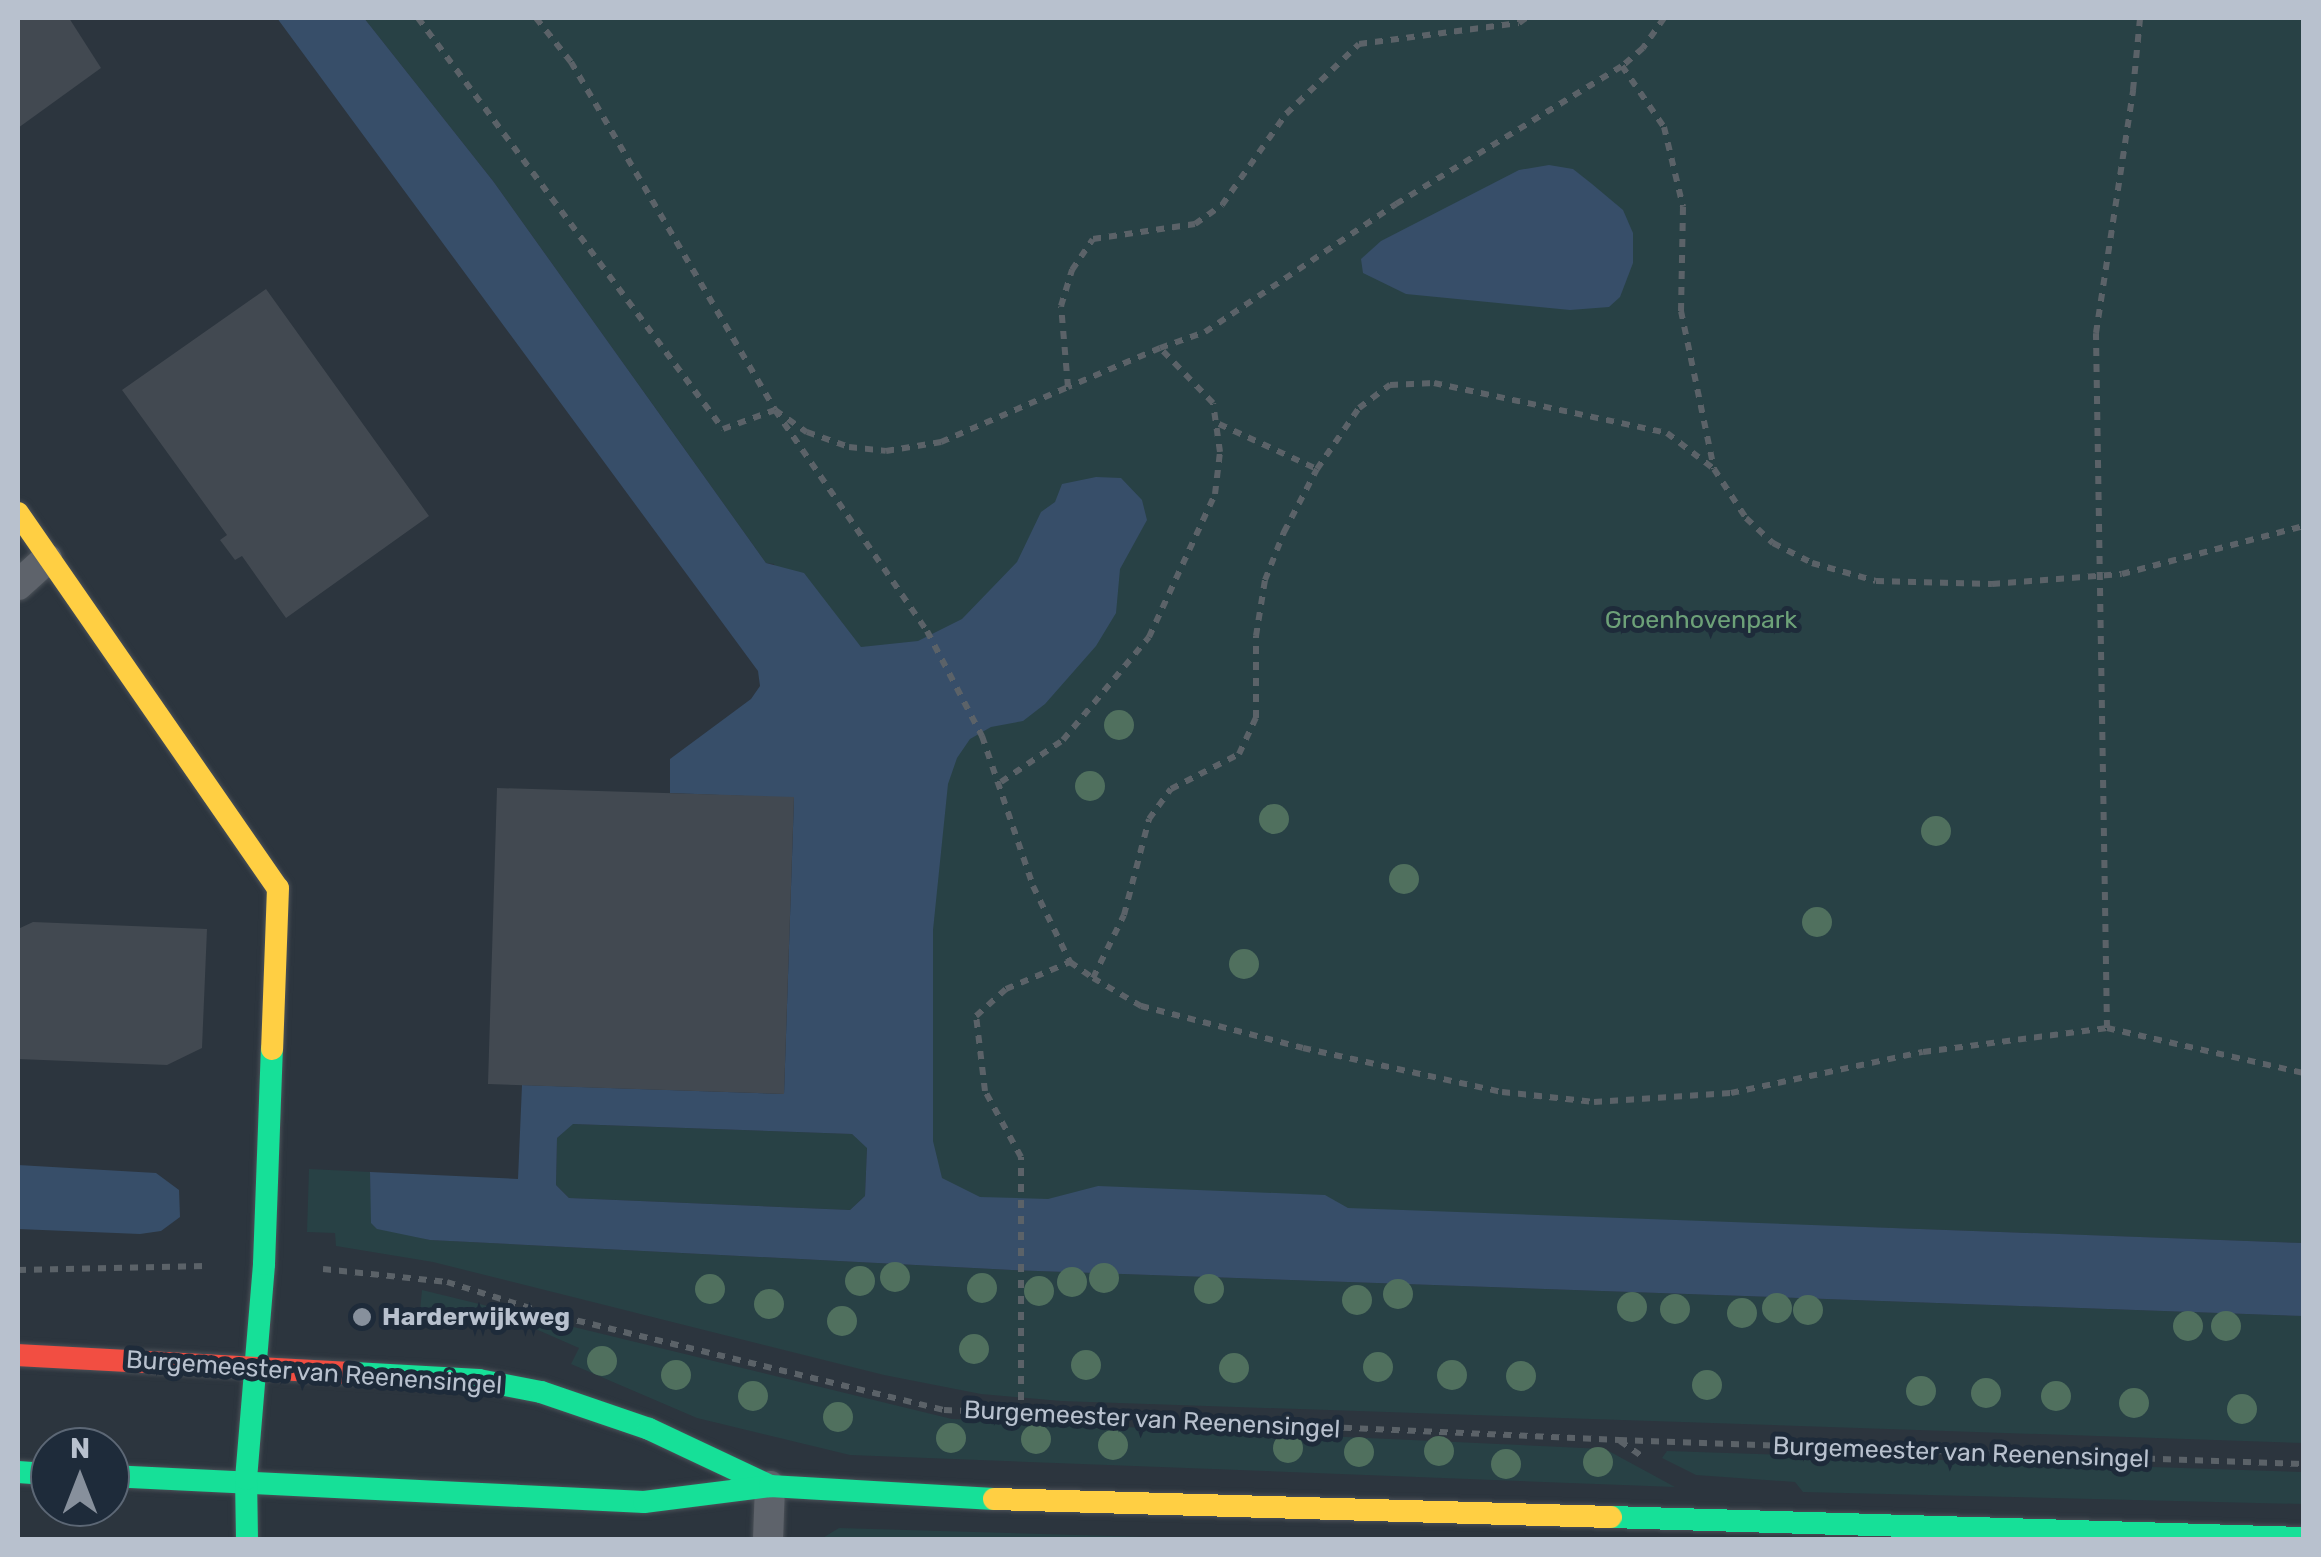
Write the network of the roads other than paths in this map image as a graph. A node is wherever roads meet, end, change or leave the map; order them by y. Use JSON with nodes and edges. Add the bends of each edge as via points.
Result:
{"nodes":[{"id":1,"x":18,"y":513,"type":"edge"},
{"id":2,"x":46,"y":559,"type":"junction"},
{"id":3,"x":18,"y":585,"type":"edge"},
{"id":4,"x":18,"y":1356,"type":"edge"},
{"id":5,"x":258,"y":1366,"type":"junction"},
{"id":6,"x":130,"y":1477,"type":"edge"},
{"id":7,"x":246,"y":1480,"type":"junction"},
{"id":8,"x":770,"y":1486,"type":"junction"},
{"id":9,"x":2304,"y":1538,"type":"edge"},
{"id":10,"x":247,"y":1540,"type":"edge"},
{"id":11,"x":768,"y":1540,"type":"edge"}],
"edges":[{"from":1,"to":2,"type":"main road"},
{"from":2,"to":3,"type":"lane"},
{"from":2,"to":5,"type":"main road","via":[[278,888]]},
{"from":4,"to":5,"type":"main road","name":"Burgemeester van Reenensingel"},
{"from":5,"to":7,"type":"main road"},
{"from":5,"to":8,"type":"main road","name":"Burgemeester van Reenensingel","via":[[479,1380],[541,1392],[650,1429]]},
{"from":6,"to":7,"type":"main road","name":"Burgemeester van Reenensingel"},
{"from":7,"to":8,"type":"main road","name":"Burgemeester van Reenensingel","via":[[644,1502]]},
{"from":7,"to":10,"type":"main road"},
{"from":8,"to":9,"type":"main road","name":"Burgemeester van Reenensingel","via":[[920,1498]]},
{"from":8,"to":11,"type":"lane"}]}
